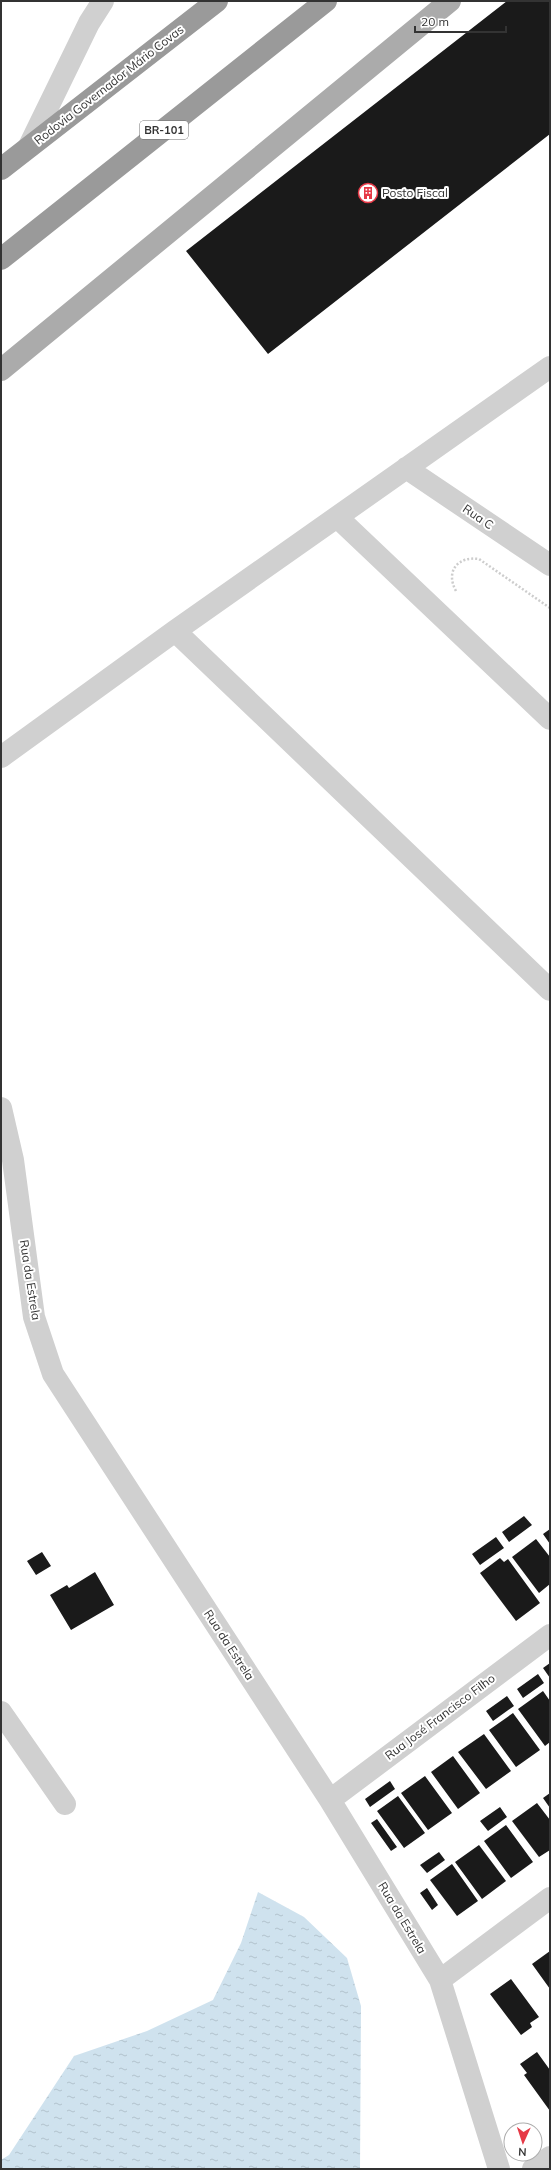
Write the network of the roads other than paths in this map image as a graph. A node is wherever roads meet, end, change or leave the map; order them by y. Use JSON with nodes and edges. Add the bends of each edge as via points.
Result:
{"nodes":[{"id":1,"x":103,"y":1,"type":"edge"},
{"id":2,"x":216,"y":1,"type":"edge"},
{"id":3,"x":326,"y":1,"type":"edge"},
{"id":4,"x":450,"y":1,"type":"edge"},
{"id":5,"x":29,"y":146,"type":"junction"},
{"id":6,"x":1,"y":168,"type":"edge"},
{"id":7,"x":1,"y":259,"type":"edge"},
{"id":8,"x":550,"y":367,"type":"edge"},
{"id":9,"x":1,"y":370,"type":"edge"},
{"id":10,"x":406,"y":468,"type":"junction"},
{"id":11,"x":337,"y":517,"type":"junction"},
{"id":12,"x":550,"y":565,"type":"edge"},
{"id":13,"x":175,"y":631,"type":"junction"},
{"id":14,"x":550,"y":719,"type":"edge"},
{"id":15,"x":1,"y":757,"type":"edge"},
{"id":16,"x":550,"y":990,"type":"edge"},
{"id":17,"x":1,"y":1108,"type":"edge"},
{"id":18,"x":7,"y":1161,"type":"edge"},
{"id":19,"x":550,"y":1635,"type":"edge"},
{"id":20,"x":1,"y":1712,"type":"edge"},
{"id":21,"x":330,"y":1800,"type":"junction"},
{"id":22,"x":65,"y":1804,"type":"dead end"},
{"id":23,"x":550,"y":1898,"type":"edge"},
{"id":24,"x":440,"y":1980,"type":"junction"},
{"id":25,"x":550,"y":2157,"type":"edge"},
{"id":26,"x":499,"y":2169,"type":"edge"},
{"id":27,"x":532,"y":2169,"type":"edge"}],
"edges":[{"from":1,"to":5,"type":"street","via":[[89,23]]},
{"from":2,"to":5,"type":"highway","name":"Rodovia Governador Mário Covas"},
{"from":3,"to":7,"type":"highway","number":"BR-101"},
{"from":4,"to":9,"type":"main road"},
{"from":5,"to":6,"type":"highway","name":"Rodovia Governador Mário Covas"},
{"from":8,"to":10,"type":"street"},
{"from":10,"to":11,"type":"street"},
{"from":10,"to":12,"type":"street","name":"Rua C"},
{"from":11,"to":13,"type":"street"},
{"from":11,"to":14,"type":"street"},
{"from":13,"to":15,"type":"street"},
{"from":13,"to":16,"type":"street"},
{"from":17,"to":18,"type":"street","name":"Rua da Estrela"},
{"from":18,"to":21,"type":"street","name":"Rua da Estrela","via":[[34,1317],[53,1374]]},
{"from":19,"to":21,"type":"street","name":"Rua José Francisco Filho"},
{"from":20,"to":22,"type":"street"},
{"from":21,"to":24,"type":"street","name":"Rua da Estrela"},
{"from":23,"to":24,"type":"street"},
{"from":24,"to":26,"type":"street","name":"Rua da Estrela"},
{"from":25,"to":27,"type":"street"}]}
